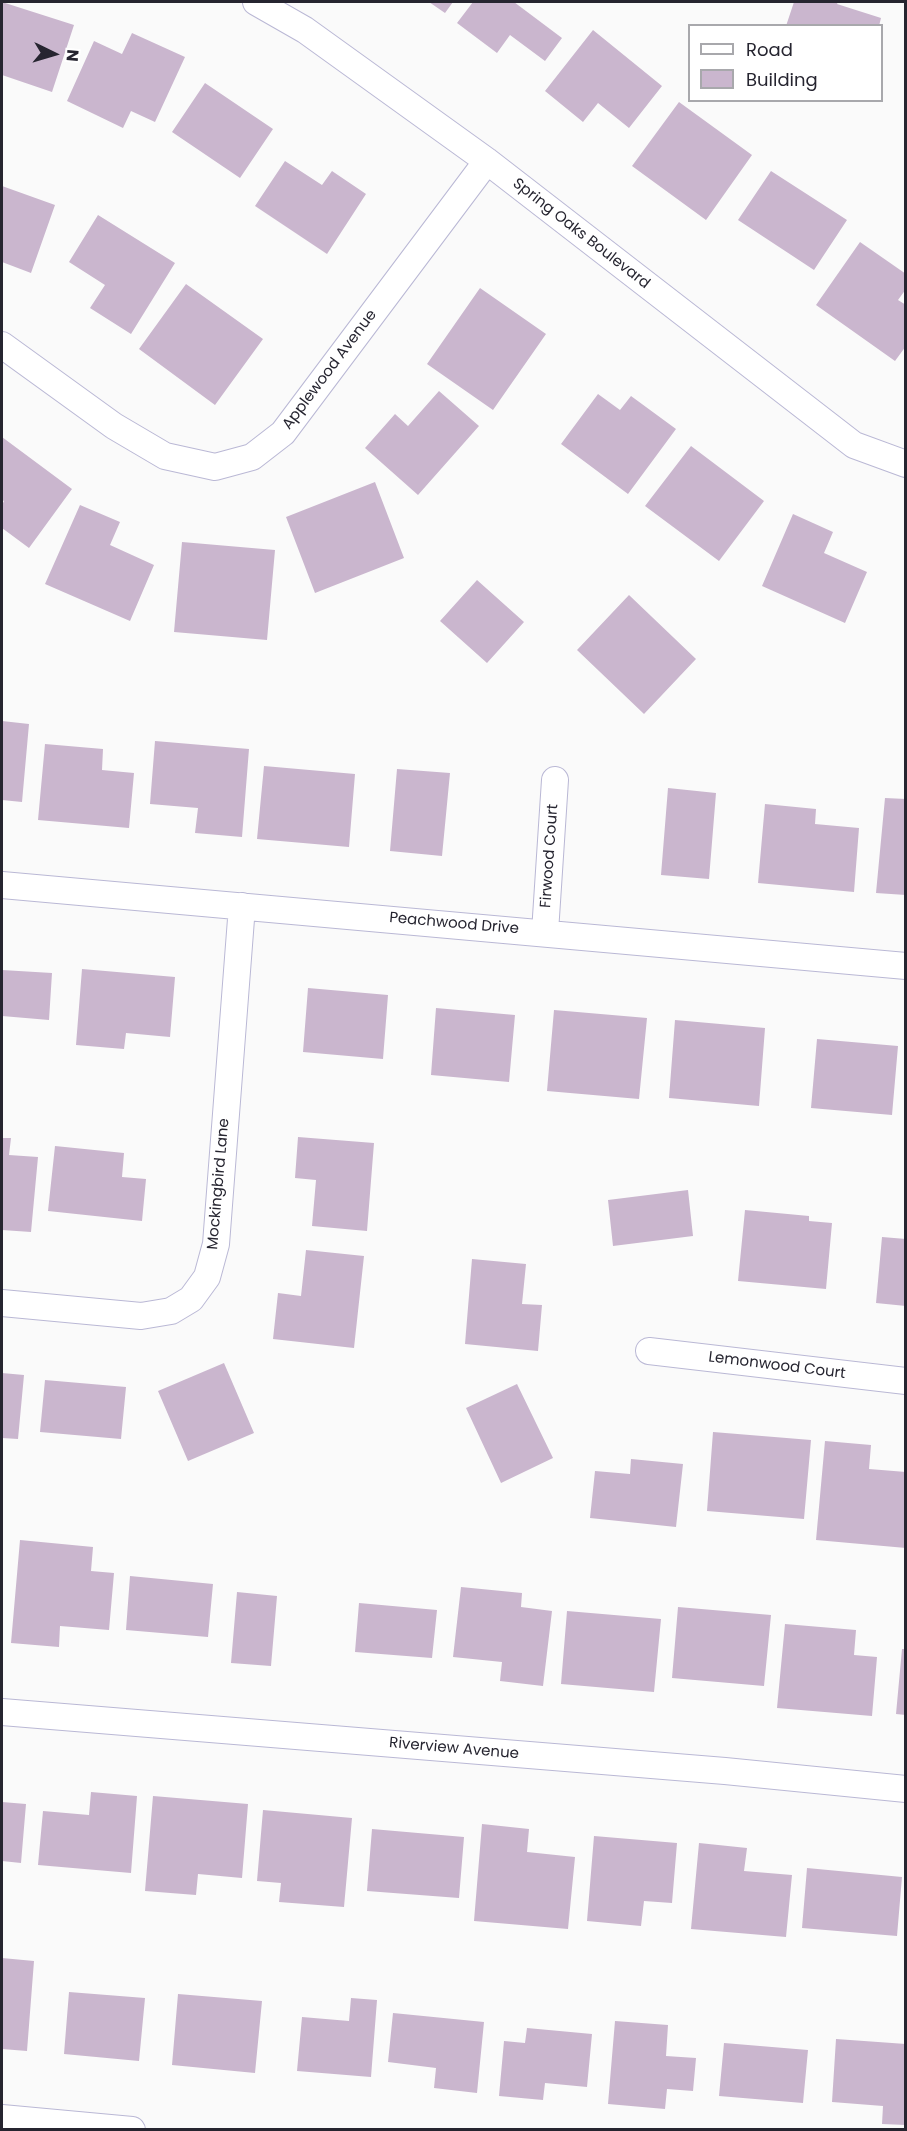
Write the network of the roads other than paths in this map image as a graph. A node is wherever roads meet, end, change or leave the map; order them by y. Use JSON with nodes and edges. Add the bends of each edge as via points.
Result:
{"nodes":[{"id":1,"x":256,"y":2,"type":"edge"},
{"id":2,"x":487,"y":161,"type":"junction"},
{"id":3,"x":2,"y":345,"type":"edge"},
{"id":4,"x":906,"y":464,"type":"edge"},
{"id":5,"x":555,"y":780,"type":"dead end"},
{"id":6,"x":2,"y":885,"type":"edge"},
{"id":7,"x":242,"y":906,"type":"junction"},
{"id":8,"x":545,"y":932,"type":"junction"},
{"id":9,"x":906,"y":966,"type":"edge"},
{"id":10,"x":2,"y":1303,"type":"edge"},
{"id":11,"x":649,"y":1351,"type":"dead end"},
{"id":12,"x":906,"y":1381,"type":"edge"},
{"id":13,"x":2,"y":1712,"type":"edge"},
{"id":14,"x":906,"y":1789,"type":"edge"},
{"id":15,"x":2,"y":2118,"type":"edge"},
{"id":16,"x":132,"y":2130,"type":"edge"}],
"edges":[{"from":1,"to":2,"type":"street","name":"Spring Oaks Boulevard","via":[[305,30]]},
{"from":2,"to":3,"type":"street","name":"Applewood Avenue","via":[[283,433],[252,457],[215,467],[165,456],[114,426]]},
{"from":2,"to":4,"type":"street","name":"Spring Oaks Boulevard","via":[[854,445]]},
{"from":5,"to":8,"type":"street","name":"Firwood Court"},
{"from":6,"to":7,"type":"street","name":"Peachwood Drive"},
{"from":7,"to":8,"type":"street","name":"Peachwood Drive"},
{"from":7,"to":10,"type":"street","name":"Mockingbird Lane","via":[[216,1244],[207,1278],[191,1299],[171,1311],[141,1316]]},
{"from":8,"to":9,"type":"street","name":"Peachwood Drive"},
{"from":11,"to":12,"type":"street","name":"Lemonwood Court"},
{"from":13,"to":14,"type":"street","name":"Riverview Avenue"},
{"from":15,"to":16,"type":"street"}]}
